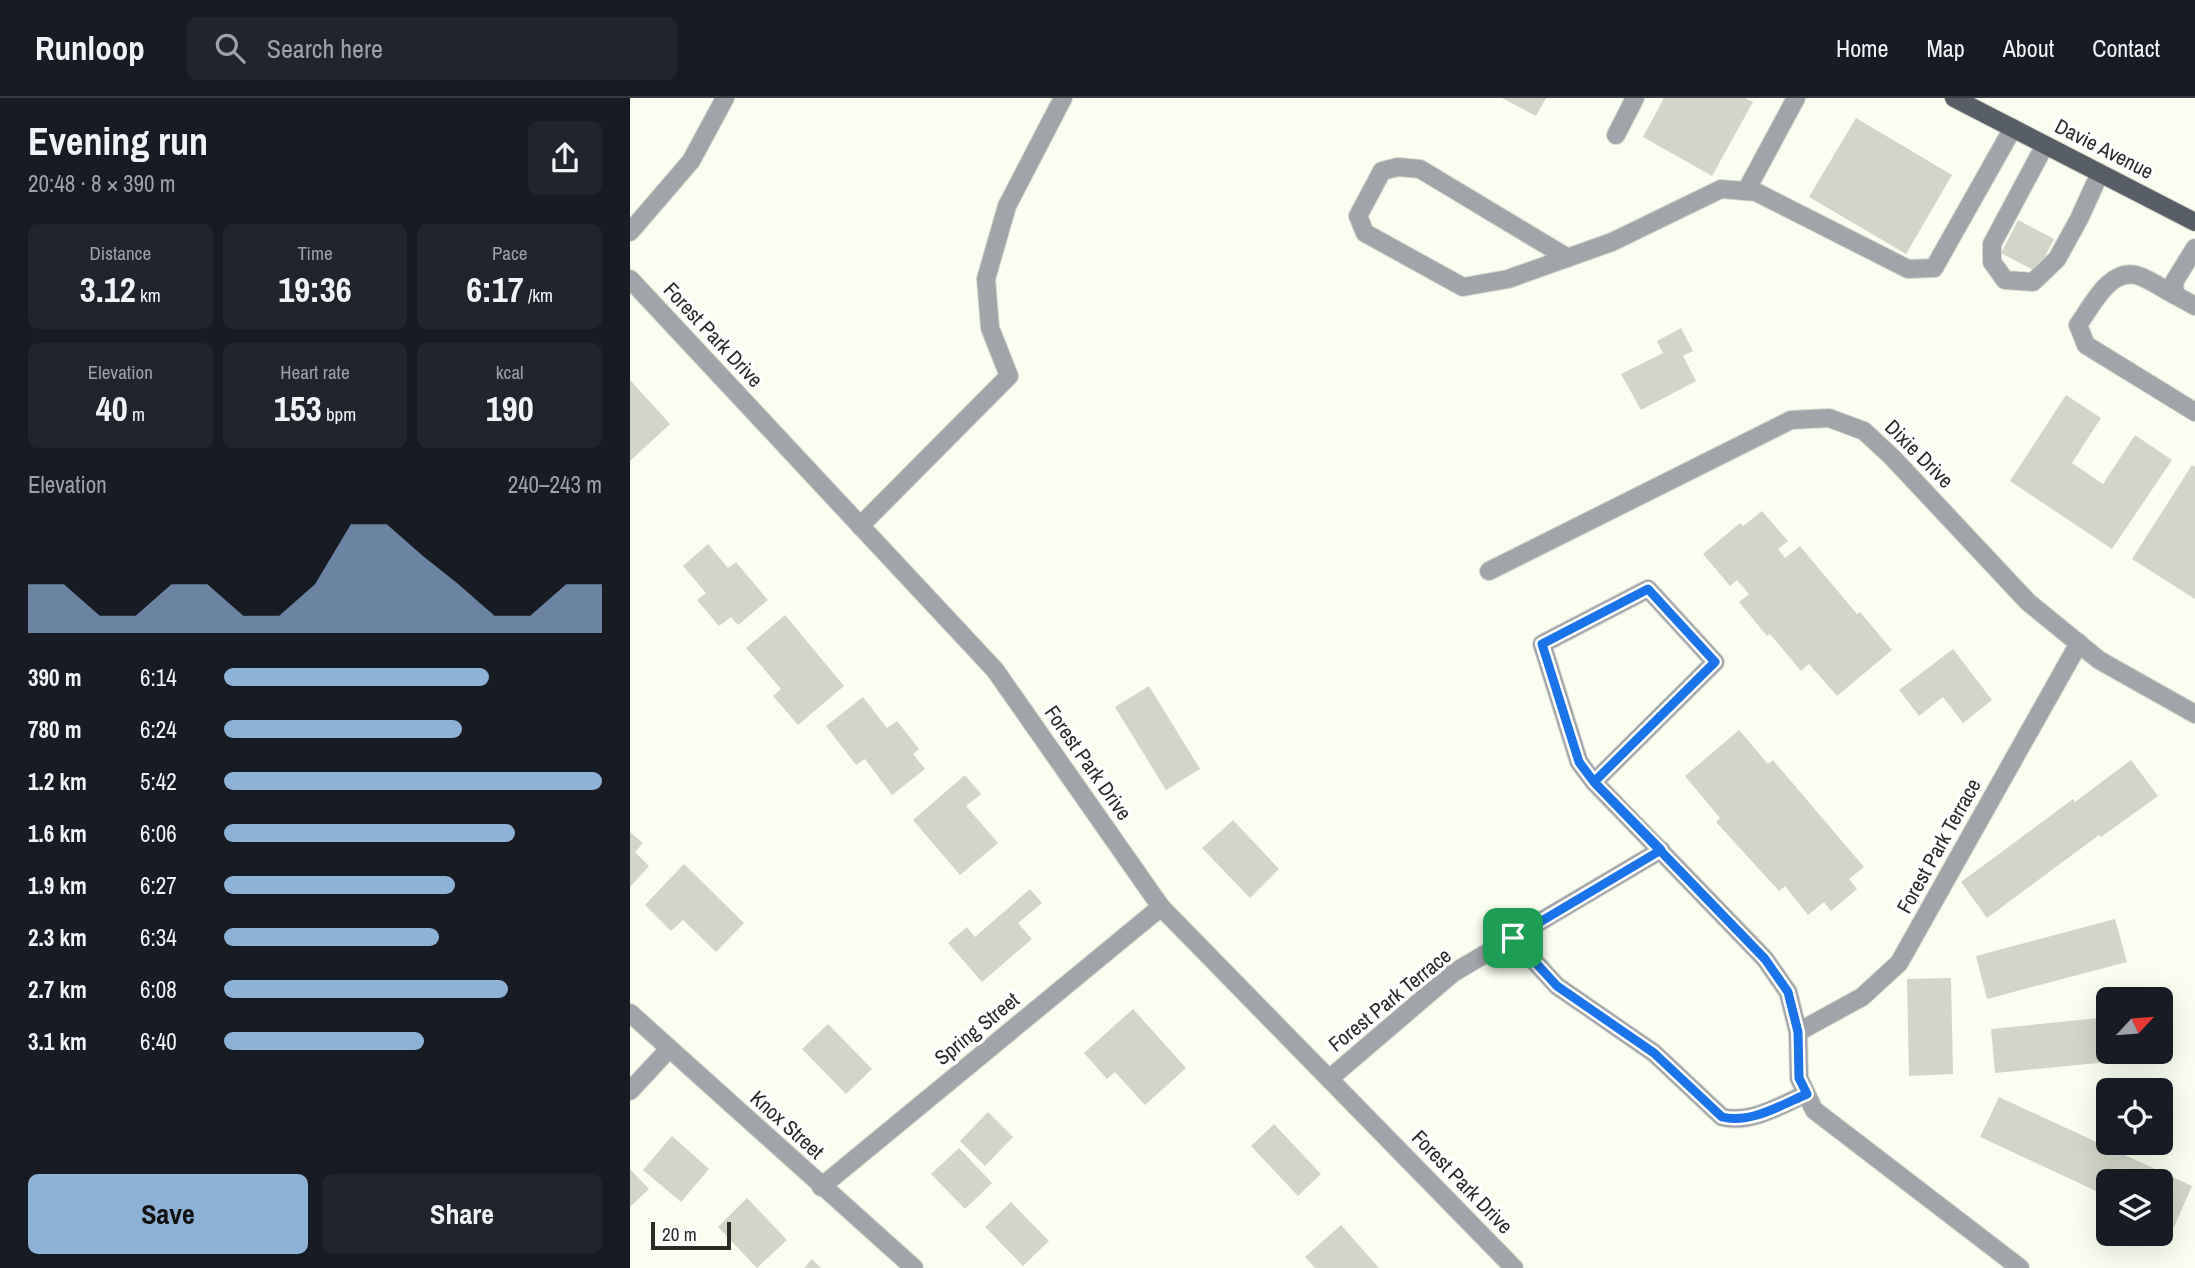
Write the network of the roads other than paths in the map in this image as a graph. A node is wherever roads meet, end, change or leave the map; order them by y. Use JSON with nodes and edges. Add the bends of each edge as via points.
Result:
{"nodes":[{"id":1,"x":725,"y":98,"type":"edge"},
{"id":2,"x":1063,"y":98,"type":"edge"},
{"id":3,"x":1635,"y":98,"type":"edge"},
{"id":4,"x":1796,"y":98,"type":"edge"},
{"id":5,"x":1954,"y":98,"type":"edge"},
{"id":6,"x":2013,"y":128,"type":"junction"},
{"id":7,"x":1616,"y":135,"type":"dead end"},
{"id":8,"x":2045,"y":145,"type":"junction"},
{"id":9,"x":2100,"y":173,"type":"junction"},
{"id":10,"x":1746,"y":191,"type":"junction"},
{"id":11,"x":2195,"y":222,"type":"edge"},
{"id":12,"x":630,"y":232,"type":"edge"},
{"id":13,"x":2195,"y":248,"type":"edge"},
{"id":14,"x":1568,"y":258,"type":"junction"},
{"id":15,"x":630,"y":279,"type":"edge"},
{"id":16,"x":2175,"y":295,"type":"junction"},
{"id":17,"x":2195,"y":306,"type":"edge"},
{"id":18,"x":2195,"y":412,"type":"edge"},
{"id":19,"x":860,"y":526,"type":"junction"},
{"id":20,"x":1489,"y":571,"type":"dead end"},
{"id":21,"x":2079,"y":643,"type":"junction"},
{"id":22,"x":2195,"y":714,"type":"edge"},
{"id":23,"x":1594,"y":782,"type":"junction"},
{"id":24,"x":1661,"y":850,"type":"junction"},
{"id":25,"x":1161,"y":907,"type":"junction"},
{"id":26,"x":1513,"y":938,"type":"junction"},
{"id":27,"x":630,"y":1013,"type":"edge"},
{"id":28,"x":1798,"y":1032,"type":"junction"},
{"id":29,"x":669,"y":1049,"type":"junction"},
{"id":30,"x":1329,"y":1079,"type":"junction"},
{"id":31,"x":630,"y":1091,"type":"edge"},
{"id":32,"x":1807,"y":1094,"type":"junction"},
{"id":33,"x":821,"y":1187,"type":"junction"},
{"id":34,"x":914,"y":1268,"type":"edge"},
{"id":35,"x":1514,"y":1268,"type":"edge"},
{"id":36,"x":2020,"y":1268,"type":"edge"}],
"edges":[{"from":1,"to":12,"type":"street","via":[[691,161]]},
{"from":2,"to":19,"type":"street","via":[[1007,206],[986,279],[990,328],[1009,376]]},
{"from":3,"to":7,"type":"street"},
{"from":4,"to":10,"type":"street"},
{"from":5,"to":6,"type":"main road","name":"Davie Avenue"},
{"from":6,"to":8,"type":"main road","name":"Davie Avenue"},
{"from":6,"to":10,"type":"street","via":[[1934,268],[1908,269]]},
{"from":8,"to":9,"type":"main road","name":"Davie Avenue"},
{"from":8,"to":9,"type":"street","via":[[1992,244],[1992,262],[2005,280],[2033,282],[2057,259]]},
{"from":9,"to":11,"type":"main road","name":"Davie Avenue"},
{"from":10,"to":14,"type":"street","via":[[1721,189],[1612,242]]},
{"from":13,"to":16,"type":"street","via":[[2174,282]]},
{"from":14,"to":14,"type":"street","via":[[1508,279],[1463,287],[1365,233],[1358,216],[1382,171],[1420,169]]},
{"from":15,"to":19,"type":"street","name":"Forest Park Drive"},
{"from":16,"to":17,"type":"street"},
{"from":16,"to":18,"type":"street","via":[[2137,275],[2122,276],[2108,284],[2078,326],[2086,345]]},
{"from":19,"to":25,"type":"street","name":"Forest Park Drive","via":[[995,670]]},
{"from":20,"to":21,"type":"street","name":"Dixie Drive","via":[[1791,419],[1829,418],[1864,431],[2028,602]]},
{"from":21,"to":22,"type":"street","name":"Dixie Drive","via":[[2099,660]]},
{"from":21,"to":28,"type":"street","name":"Forest Park Terrace","via":[[1899,963],[1862,997]]},
{"from":23,"to":23,"type":"street","via":[[1579,762],[1542,644],[1648,589],[1715,662]]},
{"from":23,"to":24,"type":"street"},
{"from":24,"to":26,"type":"street","name":"Forest Park Terrace"},
{"from":24,"to":28,"type":"street","via":[[1765,959],[1788,992]]},
{"from":25,"to":30,"type":"street","name":"Forest Park Drive"},
{"from":25,"to":33,"type":"street","name":"Spring Street"},
{"from":26,"to":30,"type":"street","name":"Forest Park Terrace","via":[[1453,973]]},
{"from":26,"to":32,"type":"street","via":[[1557,986],[1654,1053],[1722,1117],[1735,1120],[1758,1115]]},
{"from":27,"to":29,"type":"street","name":"Knox Street"},
{"from":28,"to":32,"type":"street","via":[[1799,1078]]},
{"from":29,"to":31,"type":"street"},
{"from":29,"to":33,"type":"street","name":"Knox Street"},
{"from":30,"to":35,"type":"street","name":"Forest Park Drive"},
{"from":32,"to":36,"type":"street","via":[[1814,1110]]},
{"from":33,"to":34,"type":"street","name":"Knox Street"}]}
